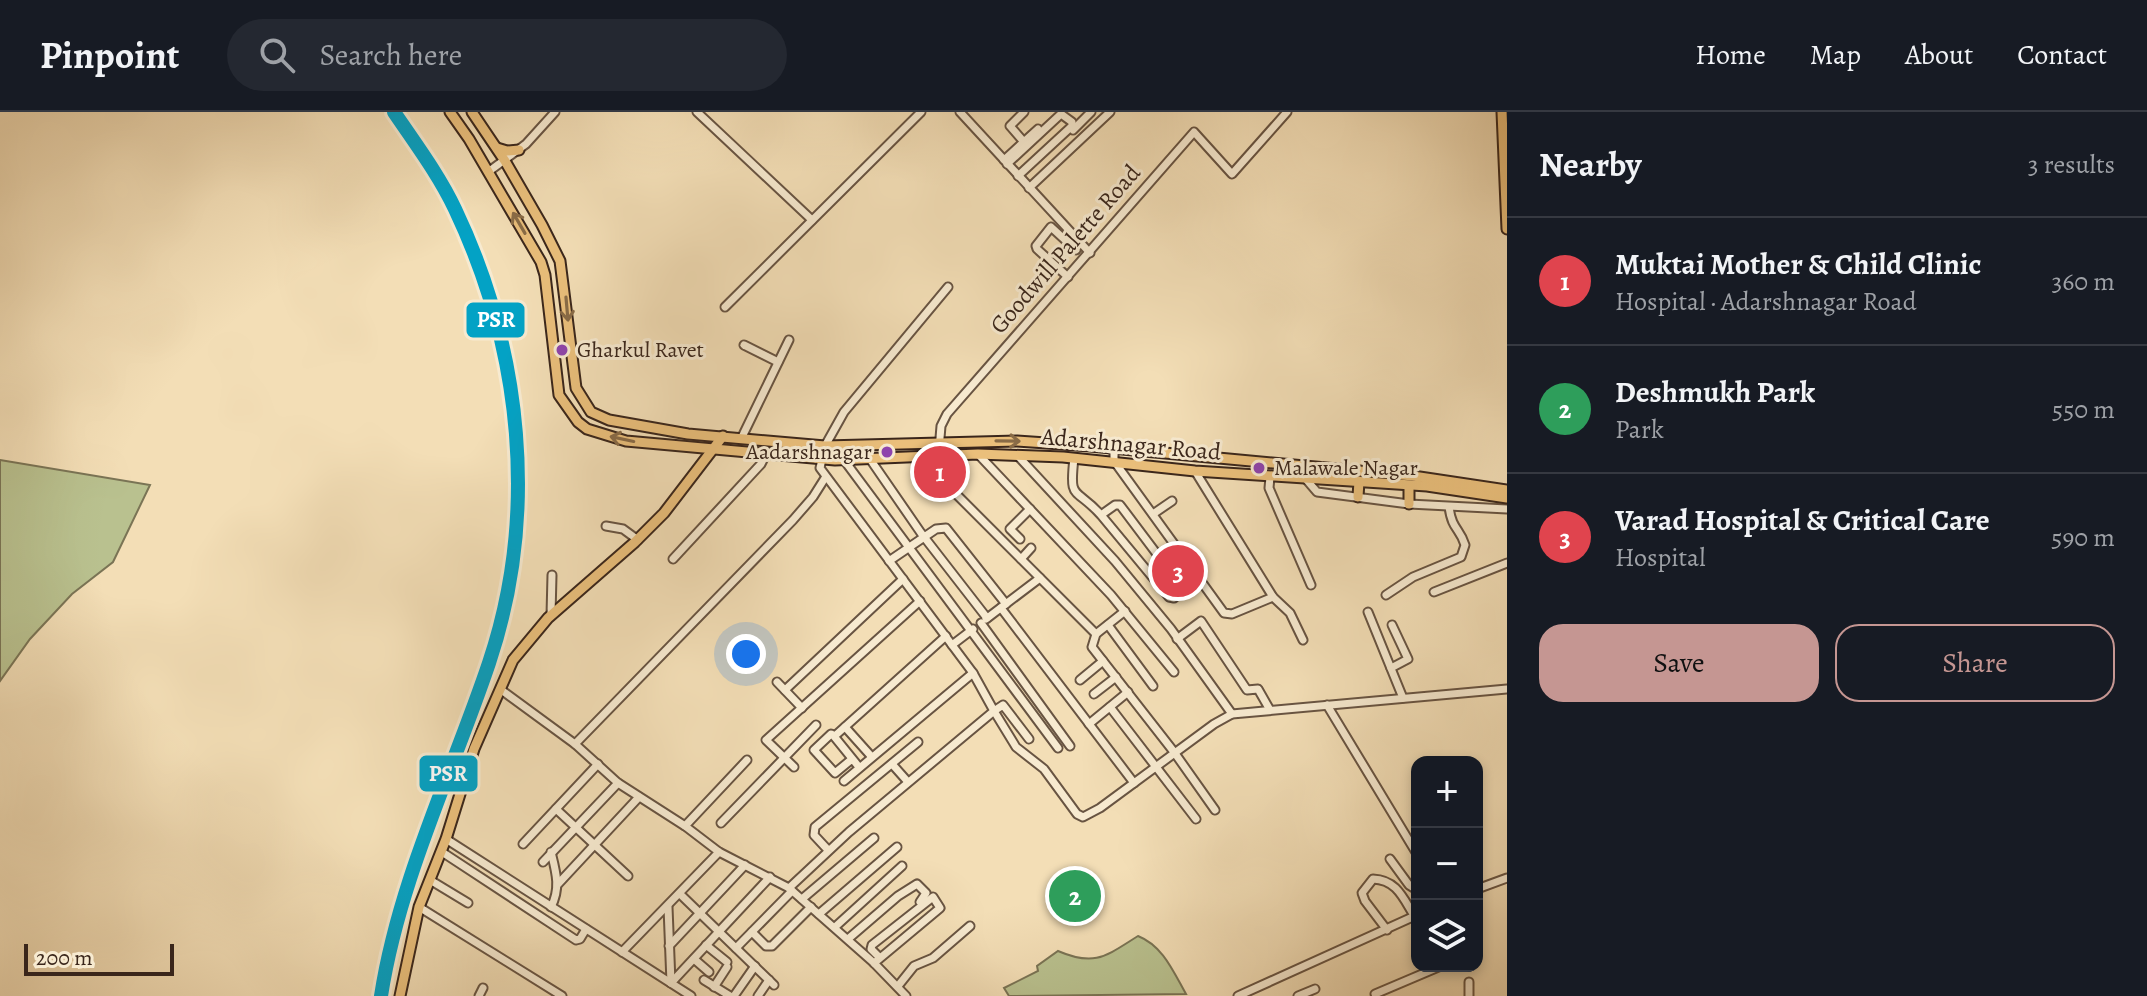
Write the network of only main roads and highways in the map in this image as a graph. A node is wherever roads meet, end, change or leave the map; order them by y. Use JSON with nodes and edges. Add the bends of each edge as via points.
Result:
{"nodes":[{"id":1,"x":450,"y":112,"type":"edge"},
{"id":2,"x":472,"y":112,"type":"edge"},
{"id":3,"x":1502,"y":112,"type":"edge"},
{"id":4,"x":497,"y":148,"type":"junction"},
{"id":5,"x":519,"y":150,"type":"road end"},
{"id":6,"x":1507,"y":229,"type":"edge"},
{"id":7,"x":723,"y":436,"type":"junction"},
{"id":8,"x":713,"y":450,"type":"junction"},
{"id":9,"x":1359,"y":481,"type":"junction"},
{"id":10,"x":1409,"y":486,"type":"junction"},
{"id":11,"x":1507,"y":490,"type":"edge"},
{"id":12,"x":1358,"y":497,"type":"road end"},
{"id":13,"x":1507,"y":498,"type":"edge"},
{"id":14,"x":1409,"y":504,"type":"road end"},
{"id":15,"x":400,"y":996,"type":"edge"}],
"edges":[{"from":8,"to":1,"type":"main road","name":"Adarshnagar Road","one_way":true,"via":[[626,441],[578,422],[559,395],[541,262]]},
{"from":2,"to":4,"type":"main road"},
{"from":3,"to":6,"type":"main road"},
{"from":4,"to":5,"type":"main road"},
{"from":4,"to":7,"type":"main road","name":"Adarshnagar Road","one_way":true,"via":[[560,261],[573,374],[591,412],[609,420]]},
{"from":7,"to":8,"type":"main road"},
{"from":7,"to":11,"type":"main road","name":"Adarshnagar Road","one_way":true,"via":[[825,446],[1017,441],[1413,476]]},
{"from":8,"to":9,"type":"main road","name":"Adarshnagar Road","via":[[844,460],[1017,455]]},
{"from":8,"to":15,"type":"main road","via":[[638,540],[524,644],[474,749],[419,907]]},
{"from":9,"to":10,"type":"main road","name":"Adarshnagar Road"},
{"from":9,"to":12,"type":"main road"},
{"from":10,"to":13,"type":"main road","name":"Adarshnagar Road"},
{"from":10,"to":14,"type":"main road"}]}
